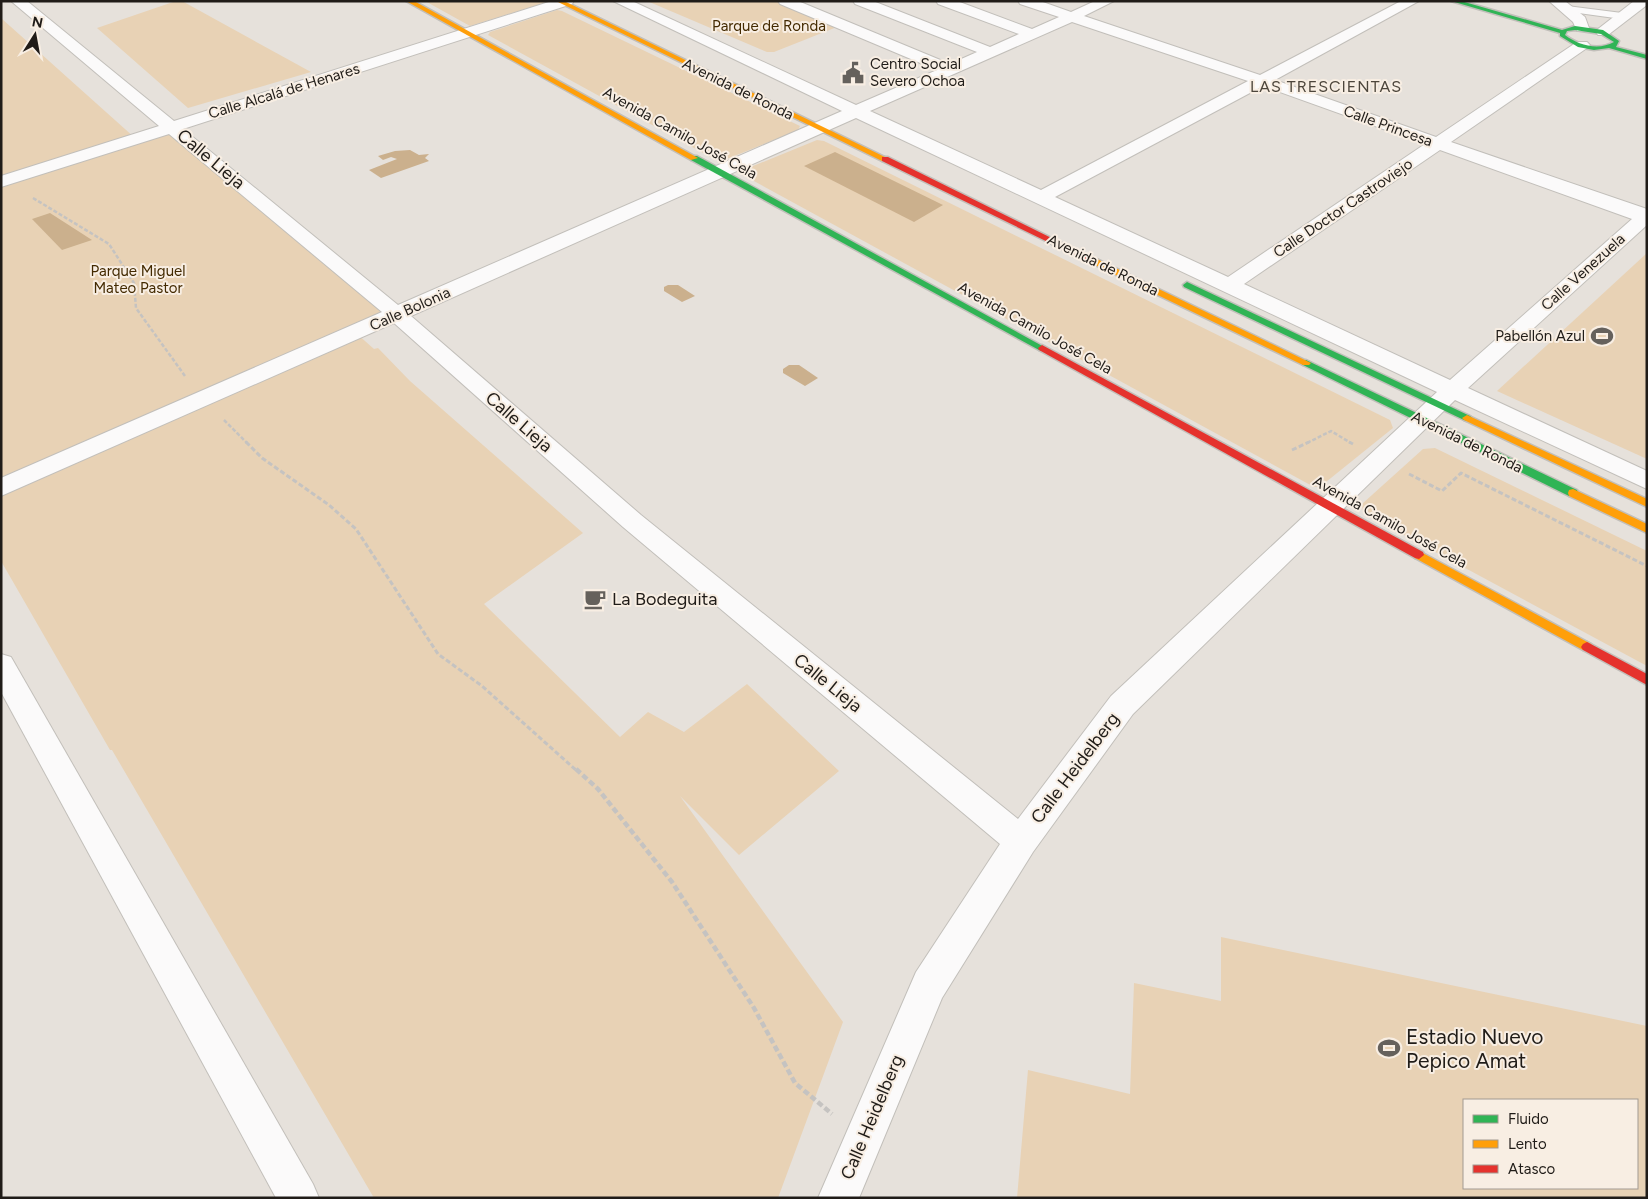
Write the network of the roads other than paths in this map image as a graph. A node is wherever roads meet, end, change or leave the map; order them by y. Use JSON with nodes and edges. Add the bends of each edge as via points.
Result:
{"nodes":[{"id":1,"x":18,"y":1,"type":"edge"},
{"id":2,"x":410,"y":1,"type":"edge"},
{"id":3,"x":620,"y":1,"type":"edge"},
{"id":4,"x":785,"y":1,"type":"edge"},
{"id":5,"x":860,"y":1,"type":"edge"},
{"id":6,"x":943,"y":1,"type":"edge"},
{"id":7,"x":1025,"y":1,"type":"edge"},
{"id":8,"x":1107,"y":1,"type":"edge"},
{"id":9,"x":1412,"y":1,"type":"edge"},
{"id":10,"x":1454,"y":1,"type":"edge"},
{"id":11,"x":1643,"y":1,"type":"edge"},
{"id":12,"x":563,"y":2,"type":"edge"},
{"id":13,"x":1562,"y":5,"type":"edge"},
{"id":14,"x":1074,"y":16,"type":"junction"},
{"id":15,"x":1622,"y":16,"type":"junction"},
{"id":16,"x":1562,"y":32,"type":"junction"},
{"id":17,"x":1603,"y":32,"type":"junction"},
{"id":18,"x":467,"y":33,"type":"junction"},
{"id":19,"x":1032,"y":34,"type":"junction"},
{"id":20,"x":1582,"y":37,"type":"junction"},
{"id":21,"x":1611,"y":47,"type":"junction"},
{"id":22,"x":990,"y":52,"type":"junction"},
{"id":23,"x":1647,"y":57,"type":"edge"},
{"id":24,"x":951,"y":70,"type":"junction"},
{"id":25,"x":1263,"y":82,"type":"junction"},
{"id":26,"x":835,"y":119,"type":"junction"},
{"id":27,"x":171,"y":126,"type":"junction"},
{"id":28,"x":1437,"y":143,"type":"junction"},
{"id":29,"x":721,"y":172,"type":"junction"},
{"id":30,"x":5,"y":181,"type":"edge"},
{"id":31,"x":1040,"y":198,"type":"junction"},
{"id":32,"x":1646,"y":216,"type":"edge"},
{"id":33,"x":1180,"y":282,"type":"dead end"},
{"id":34,"x":1228,"y":286,"type":"junction"},
{"id":35,"x":398,"y":315,"type":"junction"},
{"id":36,"x":1437,"y":404,"type":"junction"},
{"id":37,"x":1647,"y":481,"type":"edge"},
{"id":38,"x":1,"y":488,"type":"edge"},
{"id":39,"x":1647,"y":503,"type":"edge"},
{"id":40,"x":1330,"y":506,"type":"junction"},
{"id":41,"x":1647,"y":529,"type":"edge"},
{"id":42,"x":1,"y":665,"type":"edge"},
{"id":43,"x":1647,"y":680,"type":"edge"},
{"id":44,"x":1021,"y":841,"type":"junction"},
{"id":45,"x":299,"y":1198,"type":"edge"},
{"id":46,"x":838,"y":1198,"type":"edge"}],
"edges":[{"from":1,"to":27,"type":"street","name":"Calle Lieja"},
{"from":2,"to":18,"type":"street","name":"Avenida Camilo José Cela"},
{"from":3,"to":26,"type":"street","name":"Avenida de Ronda"},
{"from":4,"to":24,"type":"street"},
{"from":5,"to":22,"type":"street"},
{"from":6,"to":19,"type":"street"},
{"from":7,"to":14,"type":"street","name":"Calle Princesa"},
{"from":8,"to":14,"type":"street","name":"Calle Bolonia"},
{"from":9,"to":25,"type":"street"},
{"from":10,"to":16,"type":"street"},
{"from":11,"to":15,"type":"street"},
{"from":12,"to":18,"type":"street","name":"Calle Alcalá de Henares"},
{"from":12,"to":26,"type":"street","name":"Avenida de Ronda"},
{"from":13,"to":15,"type":"lane"},
{"from":13,"to":20,"type":"street","via":[[1580,20]]},
{"from":14,"to":19,"type":"street","name":"Calle Bolonia"},
{"from":14,"to":25,"type":"street","name":"Calle Princesa"},
{"from":15,"to":17,"type":"street"},
{"from":16,"to":20,"type":"street","via":[[1569,28]]},
{"from":16,"to":20,"type":"street","via":[[1564,38]]},
{"from":17,"to":20,"type":"street"},
{"from":17,"to":21,"type":"street","via":[[1616,42]]},
{"from":18,"to":27,"type":"street","name":"Calle Alcalá de Henares"},
{"from":18,"to":29,"type":"street","name":"Avenida Camilo José Cela"},
{"from":19,"to":22,"type":"street","name":"Calle Bolonia"},
{"from":20,"to":21,"type":"street","via":[[1598,48]]},
{"from":20,"to":28,"type":"street","name":"Calle Doctor Castroviejo"},
{"from":21,"to":23,"type":"street"},
{"from":22,"to":24,"type":"street","name":"Calle Bolonia"},
{"from":24,"to":26,"type":"street","name":"Calle Bolonia"},
{"from":25,"to":28,"type":"street","name":"Calle Princesa"},
{"from":25,"to":31,"type":"street"},
{"from":26,"to":29,"type":"street","name":"Calle Bolonia"},
{"from":26,"to":31,"type":"street","name":"Avenida de Ronda"},
{"from":26,"to":36,"type":"street","name":"Avenida de Ronda"},
{"from":27,"to":30,"type":"street","name":"Calle Alcalá de Henares"},
{"from":27,"to":35,"type":"street","name":"Calle Lieja"},
{"from":28,"to":32,"type":"street","name":"Calle Princesa"},
{"from":28,"to":34,"type":"street","name":"Calle Doctor Castroviejo"},
{"from":29,"to":35,"type":"street","name":"Calle Bolonia"},
{"from":29,"to":40,"type":"street","name":"Avenida Camilo José Cela"},
{"from":31,"to":34,"type":"street","name":"Avenida de Ronda"},
{"from":32,"to":36,"type":"street","name":"Calle Venezuela"},
{"from":33,"to":36,"type":"street","name":"Avenida de Ronda"},
{"from":34,"to":36,"type":"street","name":"Avenida de Ronda"},
{"from":35,"to":38,"type":"street","name":"Calle Bolonia"},
{"from":35,"to":44,"type":"street","name":"Calle Lieja","via":[[632,521]]},
{"from":36,"to":37,"type":"street","name":"Avenida de Ronda"},
{"from":36,"to":39,"type":"street","name":"Avenida de Ronda"},
{"from":36,"to":40,"type":"street","name":"Calle Heidelberg"},
{"from":36,"to":41,"type":"street","name":"Avenida de Ronda"},
{"from":40,"to":43,"type":"street","name":"Avenida Camilo José Cela"},
{"from":40,"to":44,"type":"street","name":"Calle Heidelberg","via":[[1122,704]]},
{"from":42,"to":45,"type":"street"},
{"from":44,"to":46,"type":"street","name":"Calle Heidelberg","via":[[929,985]]}]}
